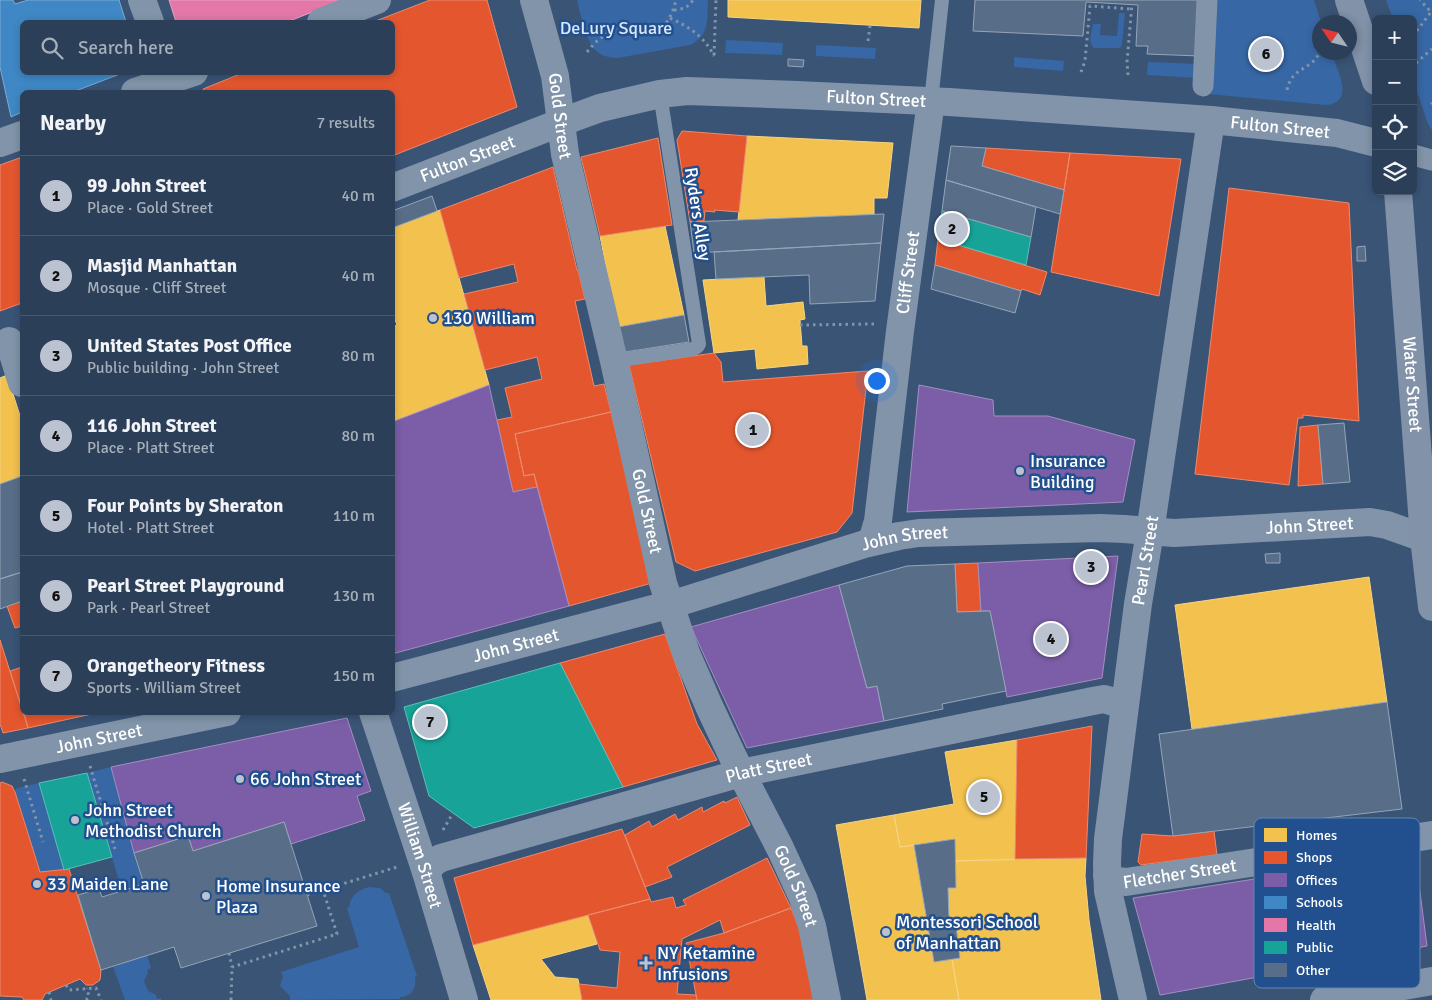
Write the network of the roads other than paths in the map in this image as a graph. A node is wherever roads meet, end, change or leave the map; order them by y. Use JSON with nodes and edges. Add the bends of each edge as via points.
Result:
{"nodes":[{"id":1,"x":142,"y":0,"type":"edge"},
{"id":2,"x":377,"y":0,"type":"edge"},
{"id":3,"x":534,"y":0,"type":"edge"},
{"id":4,"x":942,"y":0,"type":"edge"},
{"id":5,"x":1207,"y":0,"type":"edge"},
{"id":6,"x":1350,"y":0,"type":"edge"},
{"id":7,"x":149,"y":20,"type":"edge"},
{"id":8,"x":326,"y":20,"type":"edge"},
{"id":9,"x":1372,"y":69,"type":"edge"},
{"id":10,"x":177,"y":80,"type":"edge"},
{"id":11,"x":1202,"y":86,"type":"dead end"},
{"id":12,"x":142,"y":90,"type":"edge"},
{"id":13,"x":660,"y":94,"type":"junction"},
{"id":14,"x":931,"y":102,"type":"junction"},
{"id":15,"x":1211,"y":120,"type":"junction"},
{"id":16,"x":562,"y":122,"type":"junction"},
{"id":17,"x":20,"y":136,"type":"edge"},
{"id":18,"x":1372,"y":142,"type":"edge"},
{"id":19,"x":0,"y":144,"type":"edge"},
{"id":20,"x":1417,"y":156,"type":"edge"},
{"id":21,"x":1432,"y":160,"type":"edge"},
{"id":22,"x":395,"y":187,"type":"edge"},
{"id":23,"x":1398,"y":195,"type":"edge"},
{"id":24,"x":11,"y":340,"type":"edge"},
{"id":25,"x":614,"y":361,"type":"junction"},
{"id":26,"x":20,"y":375,"type":"edge"},
{"id":27,"x":1150,"y":532,"type":"junction"},
{"id":28,"x":1428,"y":539,"type":"edge"},
{"id":29,"x":868,"y":544,"type":"junction"},
{"id":30,"x":670,"y":604,"type":"junction"},
{"id":31,"x":1432,"y":607,"type":"edge"},
{"id":32,"x":395,"y":677,"type":"edge"},
{"id":33,"x":1124,"y":705,"type":"junction"},
{"id":34,"x":198,"y":715,"type":"edge"},
{"id":35,"x":374,"y":715,"type":"edge"},
{"id":36,"x":131,"y":722,"type":"edge"},
{"id":37,"x":0,"y":759,"type":"edge"},
{"id":38,"x":741,"y":773,"type":"junction"},
{"id":39,"x":1254,"y":862,"type":"edge"},
{"id":40,"x":426,"y":872,"type":"junction"},
{"id":41,"x":1107,"y":875,"type":"junction"},
{"id":42,"x":1392,"y":988,"type":"edge"},
{"id":43,"x":464,"y":1000,"type":"edge"},
{"id":44,"x":827,"y":1000,"type":"edge"},
{"id":45,"x":1133,"y":1000,"type":"edge"},
{"id":46,"x":1324,"y":1000,"type":"edge"}],
"edges":[{"from":1,"to":7,"type":"street"},
{"from":2,"to":8,"type":"street"},
{"from":3,"to":16,"type":"street","name":"Gold Street","via":[[555,76]]},
{"from":4,"to":14,"type":"lane","name":"Cliff Street"},
{"from":5,"to":11,"type":"street"},
{"from":6,"to":9,"type":"main road"},
{"from":10,"to":12,"type":"street"},
{"from":13,"to":14,"type":"street","name":"Fulton Street","via":[[712,91]]},
{"from":13,"to":16,"type":"street","name":"Fulton Street","via":[[600,108]]},
{"from":13,"to":25,"type":"lane","name":"Ryders Alley","via":[[699,340],[697,348],[693,349]]},
{"from":14,"to":15,"type":"street","name":"Fulton Street"},
{"from":14,"to":29,"type":"street","name":"Cliff Street","via":[[878,521]]},
{"from":15,"to":18,"type":"street","name":"Fulton Street","via":[[1337,133]]},
{"from":15,"to":27,"type":"street","name":"Pearl Street"},
{"from":16,"to":22,"type":"street","name":"Fulton Street"},
{"from":16,"to":25,"type":"street","name":"Gold Street","via":[[565,154]]},
{"from":17,"to":19,"type":"street"},
{"from":20,"to":21,"type":"street"},
{"from":23,"to":28,"type":"main road","name":"Water Street"},
{"from":24,"to":26,"type":"street"},
{"from":25,"to":30,"type":"street","name":"Gold Street"},
{"from":27,"to":28,"type":"street","name":"John Street","via":[[1370,522]]},
{"from":27,"to":29,"type":"street","name":"John Street","via":[[1100,528],[919,533]]},
{"from":27,"to":33,"type":"street","name":"Pearl Street"},
{"from":28,"to":31,"type":"main road","name":"Water Street"},
{"from":29,"to":30,"type":"street","name":"John Street"},
{"from":30,"to":32,"type":"street","name":"John Street"},
{"from":30,"to":38,"type":"street","name":"Gold Street","via":[[686,653]]},
{"from":33,"to":38,"type":"street","name":"Platt Street","via":[[1104,699]]},
{"from":33,"to":41,"type":"street","name":"Pearl Street","via":[[1108,839]]},
{"from":34,"to":36,"type":"street","name":"John Street"},
{"from":35,"to":40,"type":"street","name":"William Street"},
{"from":36,"to":37,"type":"street","name":"John Street"},
{"from":38,"to":40,"type":"street","name":"Platt Street","via":[[441,858]]},
{"from":38,"to":44,"type":"street","name":"Gold Street","via":[[803,898]]},
{"from":39,"to":41,"type":"street","name":"Fletcher Street","via":[[1126,882]]},
{"from":40,"to":43,"type":"street","name":"William Street"},
{"from":41,"to":45,"type":"street","name":"Pearl Street"},
{"from":42,"to":46,"type":"street"}]}
